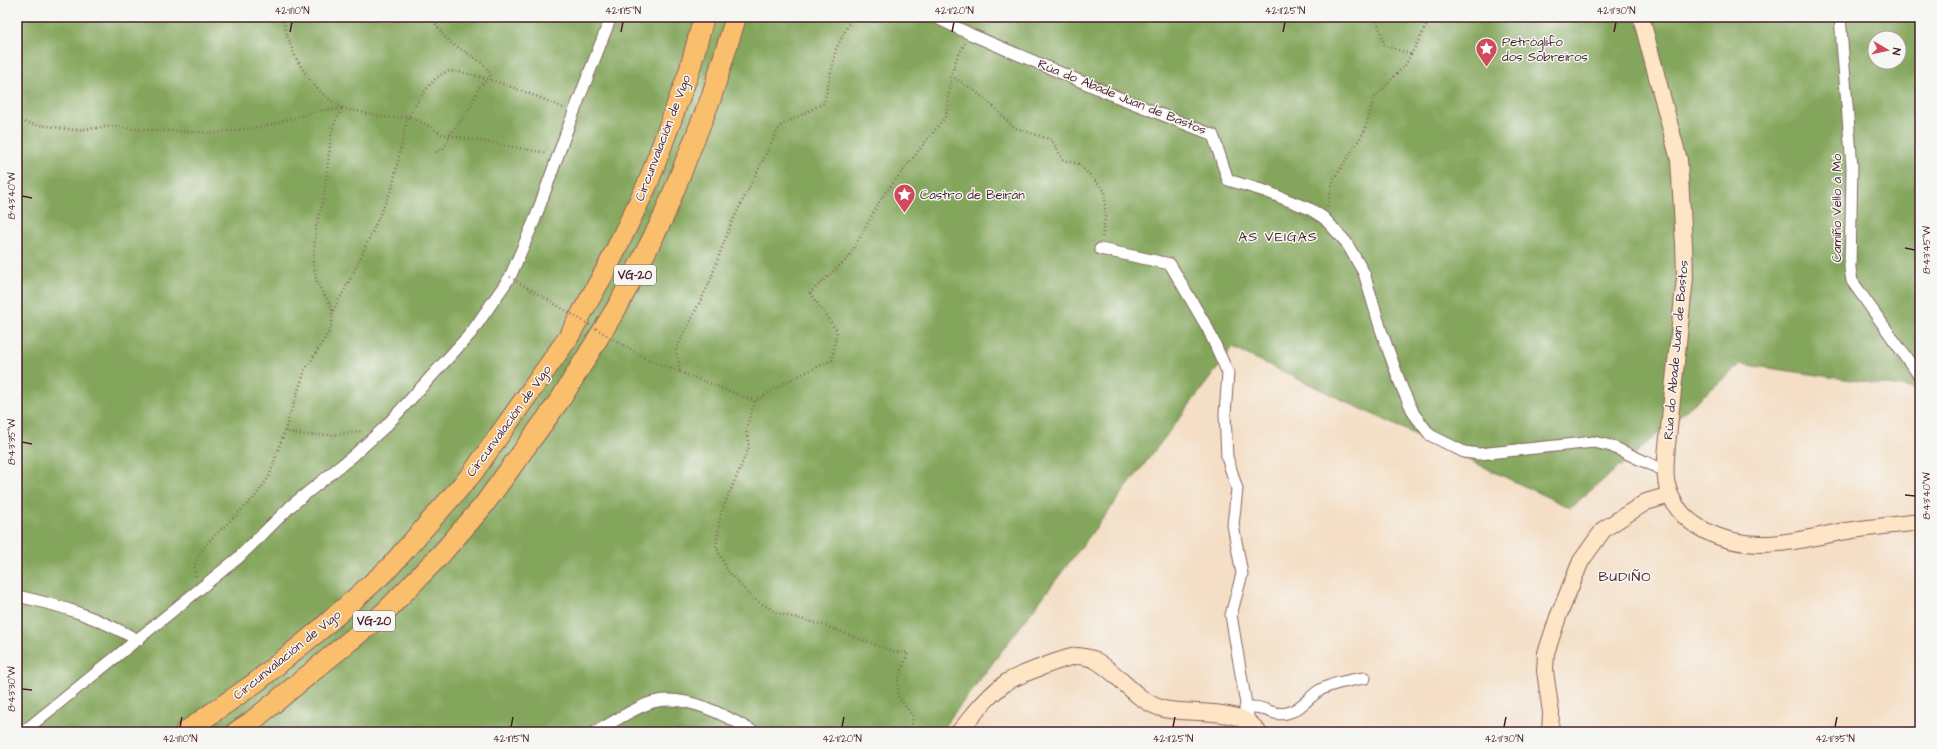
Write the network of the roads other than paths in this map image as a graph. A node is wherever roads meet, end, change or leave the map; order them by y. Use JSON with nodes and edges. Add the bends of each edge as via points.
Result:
{"nodes":[{"id":1,"x":611,"y":17,"type":"edge"},
{"id":2,"x":704,"y":17,"type":"edge"},
{"id":3,"x":736,"y":17,"type":"edge"},
{"id":4,"x":935,"y":17,"type":"edge"},
{"id":5,"x":1641,"y":17,"type":"edge"},
{"id":6,"x":1840,"y":17,"type":"edge"},
{"id":7,"x":1100,"y":249,"type":"road end"},
{"id":8,"x":1920,"y":377,"type":"edge"},
{"id":9,"x":1665,"y":472,"type":"junction"},
{"id":10,"x":1670,"y":495,"type":"junction"},
{"id":11,"x":1920,"y":522,"type":"edge"},
{"id":12,"x":17,"y":596,"type":"edge"},
{"id":13,"x":138,"y":640,"type":"junction"},
{"id":14,"x":1365,"y":678,"type":"dead end"},
{"id":15,"x":1251,"y":721,"type":"edge"},
{"id":16,"x":23,"y":732,"type":"edge"},
{"id":17,"x":185,"y":732,"type":"edge"},
{"id":18,"x":236,"y":732,"type":"edge"},
{"id":19,"x":596,"y":732,"type":"edge"},
{"id":20,"x":754,"y":732,"type":"edge"},
{"id":21,"x":959,"y":732,"type":"edge"},
{"id":22,"x":1550,"y":732,"type":"edge"}],
"edges":[{"from":1,"to":13,"type":"street","via":[[535,219],[510,277],[472,333],[376,435],[292,505],[238,558]]},
{"from":2,"to":17,"type":"highway","name":"Circunvalación de Vigo","number":"VG-20","via":[[689,72],[648,183],[608,266],[568,338],[471,475],[388,569],[255,683]]},
{"from":3,"to":18,"type":"highway","number":"VG-20","via":[[711,98],[663,218],[619,304],[562,397],[483,506],[443,552],[389,607]]},
{"from":4,"to":9,"type":"street","name":"Rúa do Abade Juan de Bastos","via":[[1213,135],[1228,180],[1265,191],[1324,218],[1346,242],[1364,274],[1402,388],[1414,414],[1430,434],[1464,452],[1479,454],[1594,442],[1612,446]]},
{"from":5,"to":9,"type":"street","name":"Rúa do Abade Juan de Bastos","via":[[1679,160],[1684,244],[1685,278]]},
{"from":6,"to":8,"type":"street","name":"Camiño Vello á Mó","via":[[1852,167],[1852,280]]},
{"from":7,"to":15,"type":"street","via":[[1170,264],[1208,329],[1228,372],[1224,414],[1227,457],[1236,489],[1233,525],[1242,574],[1231,615]]},
{"from":9,"to":10,"type":"street","name":"Rúa do Abade Juan de Bastos"},
{"from":10,"to":11,"type":"street","name":"Rúa do Abade Juan de Bastos","via":[[1678,509],[1699,527],[1720,538],[1741,542],[1783,542],[1856,529]]},
{"from":10,"to":22,"type":"street","via":[[1646,502],[1604,530],[1581,561],[1546,653]]},
{"from":12,"to":13,"type":"street","via":[[78,611],[105,621]]},
{"from":13,"to":16,"type":"street"},
{"from":14,"to":15,"type":"street","via":[[1320,690],[1292,712],[1285,714],[1254,706]]},
{"from":15,"to":21,"type":"street","via":[[1213,713],[1165,709],[1151,704],[1106,668],[1092,659],[1078,656],[1064,659],[1008,682],[982,703]]},
{"from":19,"to":20,"type":"street","via":[[637,708],[653,702],[671,700],[690,703],[725,716]]}]}
